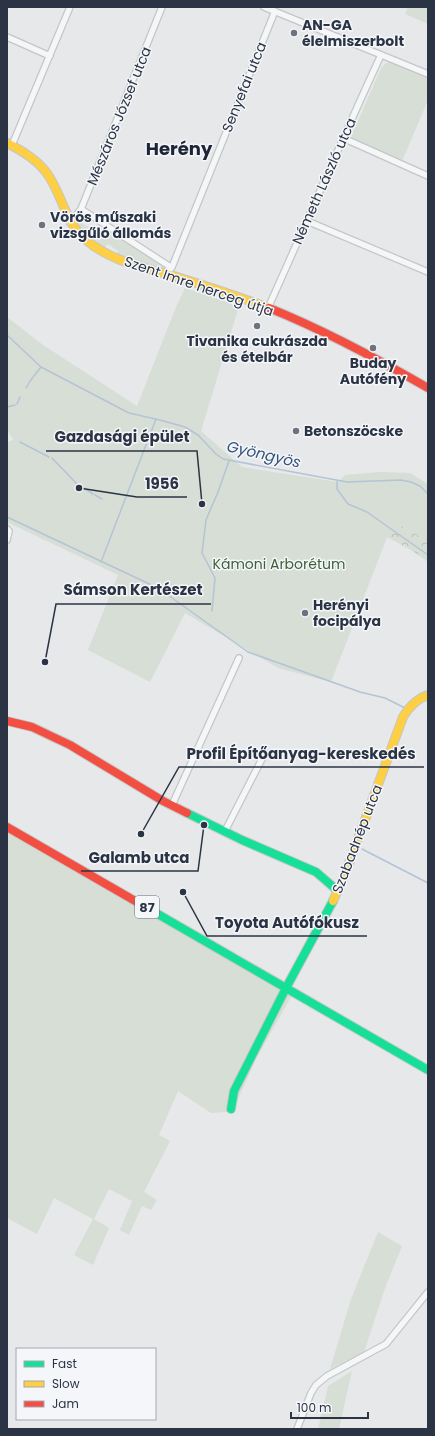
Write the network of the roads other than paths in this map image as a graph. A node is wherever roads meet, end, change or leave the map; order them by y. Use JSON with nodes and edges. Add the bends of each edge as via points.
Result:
{"nodes":[{"id":1,"x":70,"y":7,"type":"edge"},
{"id":2,"x":162,"y":7,"type":"edge"},
{"id":3,"x":264,"y":7,"type":"edge"},
{"id":4,"x":275,"y":12,"type":"junction"},
{"id":5,"x":7,"y":37,"type":"edge"},
{"id":6,"x":381,"y":54,"type":"junction"},
{"id":7,"x":50,"y":56,"type":"junction"},
{"id":8,"x":428,"y":74,"type":"edge"},
{"id":9,"x":342,"y":138,"type":"junction"},
{"id":10,"x":9,"y":144,"type":"edge"},
{"id":11,"x":428,"y":176,"type":"edge"},
{"id":12,"x":81,"y":209,"type":"junction"},
{"id":13,"x":307,"y":221,"type":"junction"},
{"id":14,"x":70,"y":223,"type":"junction"},
{"id":15,"x":170,"y":270,"type":"junction"},
{"id":16,"x":428,"y":272,"type":"edge"},
{"id":17,"x":268,"y":308,"type":"junction"},
{"id":18,"x":428,"y":388,"type":"edge"},
{"id":19,"x":8,"y":530,"type":"edge"},
{"id":20,"x":7,"y":540,"type":"edge"},
{"id":21,"x":239,"y":658,"type":"dead end"},
{"id":22,"x":428,"y":695,"type":"edge"},
{"id":23,"x":7,"y":721,"type":"edge"},
{"id":24,"x":265,"y":753,"type":"dead end"},
{"id":25,"x":172,"y":805,"type":"junction"},
{"id":26,"x":7,"y":828,"type":"edge"},
{"id":27,"x":225,"y":831,"type":"junction"},
{"id":28,"x":338,"y":891,"type":"junction"},
{"id":29,"x":286,"y":988,"type":"junction"},
{"id":30,"x":427,"y":1070,"type":"edge"},
{"id":31,"x":231,"y":1109,"type":"dead end"},
{"id":32,"x":428,"y":1292,"type":"edge"},
{"id":33,"x":297,"y":1429,"type":"edge"}],
"edges":[{"from":1,"to":7,"type":"street"},
{"from":2,"to":12,"type":"street","name":"Mészáros József utca"},
{"from":3,"to":4,"type":"street"},
{"from":4,"to":6,"type":"street"},
{"from":4,"to":15,"type":"street","name":"Senyefai utca"},
{"from":5,"to":7,"type":"street"},
{"from":6,"to":8,"type":"street"},
{"from":6,"to":9,"type":"street","name":"Németh László utca"},
{"from":7,"to":10,"type":"street"},
{"from":9,"to":11,"type":"street"},
{"from":9,"to":13,"type":"street","name":"Németh László utca"},
{"from":10,"to":14,"type":"main road","name":"Szent Imre herceg útja","via":[[32,158],[45,171]]},
{"from":12,"to":14,"type":"street","name":"Mészáros József utca"},
{"from":12,"to":15,"type":"street","name":"Szent Imre herceg útja","via":[[169,266]]},
{"from":13,"to":16,"type":"street"},
{"from":13,"to":17,"type":"street","name":"Németh László utca"},
{"from":14,"to":15,"type":"main road","name":"Szent Imre herceg útja","via":[[87,241],[113,256],[133,264]]},
{"from":15,"to":17,"type":"main road","name":"Szent Imre herceg útja"},
{"from":17,"to":18,"type":"main road","name":"Szent Imre herceg útja","via":[[338,338]]},
{"from":19,"to":20,"type":"street"},
{"from":21,"to":25,"type":"street"},
{"from":22,"to":28,"type":"main road","name":"Szabadnép utca","via":[[411,705],[403,717]]},
{"from":23,"to":25,"type":"main road","via":[[32,727],[70,745]]},
{"from":24,"to":27,"type":"street"},
{"from":25,"to":27,"type":"main road"},
{"from":26,"to":29,"type":"main road","number":"87"},
{"from":27,"to":28,"type":"main road","via":[[316,872]]},
{"from":28,"to":29,"type":"main road","name":"Szabadnép utca"},
{"from":29,"to":30,"type":"main road","number":"87"},
{"from":29,"to":31,"type":"main road","name":"Szabadnép utca","via":[[234,1091]]},
{"from":32,"to":33,"type":"street","via":[[386,1344],[327,1376],[316,1385]]}]}
